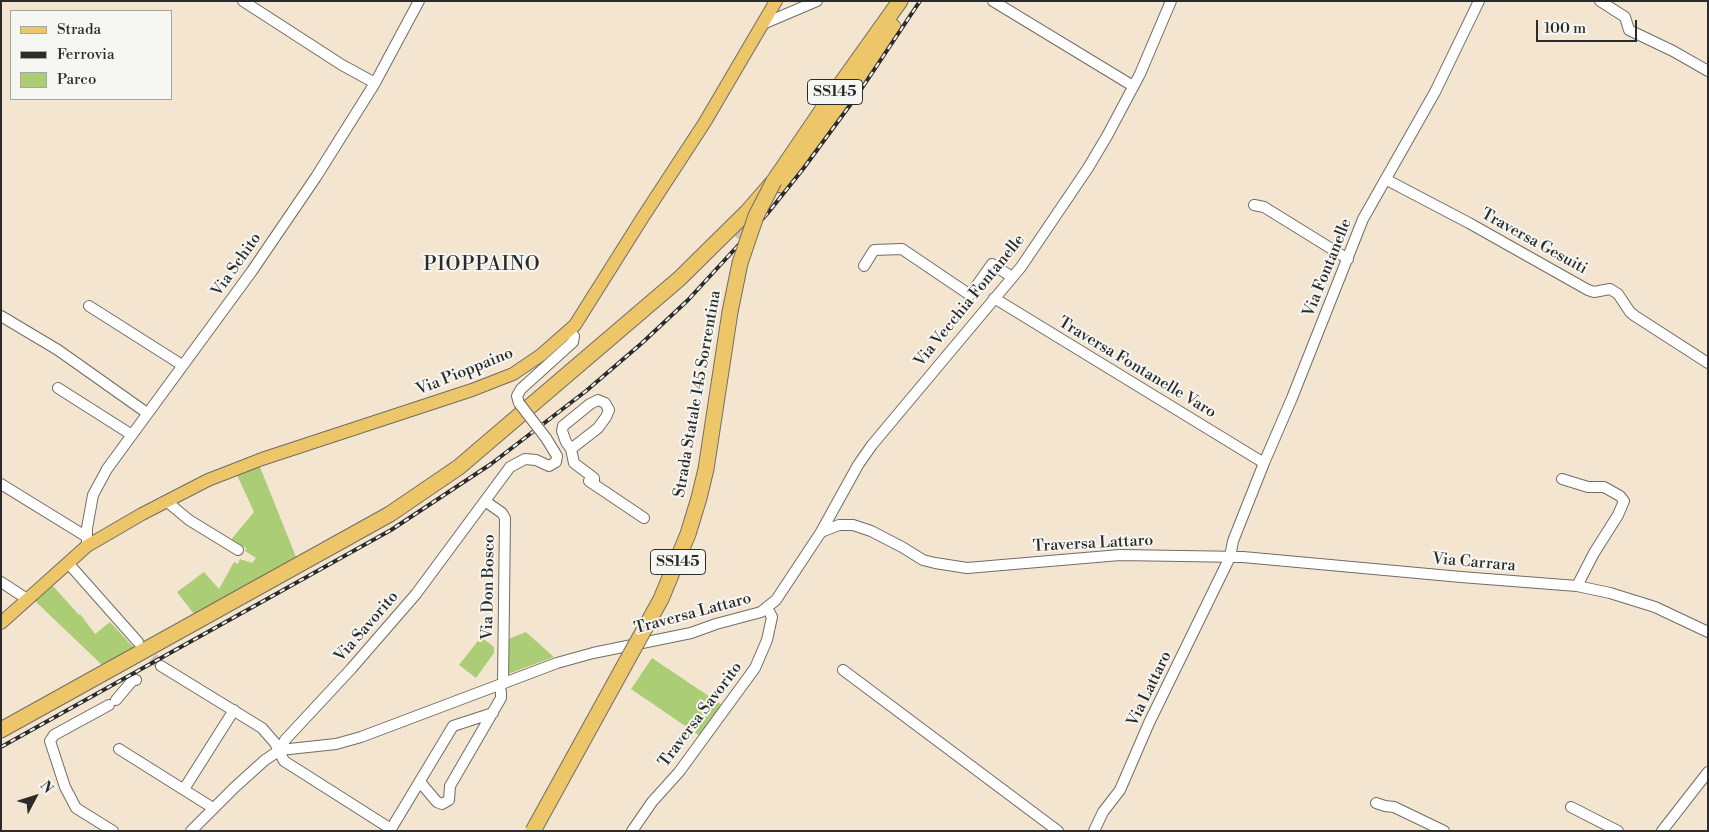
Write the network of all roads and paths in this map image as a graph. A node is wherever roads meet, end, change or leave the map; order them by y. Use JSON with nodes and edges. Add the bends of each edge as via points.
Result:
{"nodes":[{"id":1,"x":243,"y":1,"type":"edge"},
{"id":2,"x":419,"y":1,"type":"edge"},
{"id":3,"x":776,"y":1,"type":"edge"},
{"id":4,"x":817,"y":1,"type":"edge"},
{"id":5,"x":994,"y":1,"type":"edge"},
{"id":6,"x":1170,"y":1,"type":"edge"},
{"id":7,"x":1479,"y":1,"type":"edge"},
{"id":8,"x":1600,"y":1,"type":"edge"},
{"id":9,"x":902,"y":2,"type":"edge"},
{"id":10,"x":764,"y":24,"type":"junction"},
{"id":11,"x":1708,"y":71,"type":"edge"},
{"id":12,"x":375,"y":83,"type":"junction"},
{"id":13,"x":1133,"y":86,"type":"junction"},
{"id":14,"x":1387,"y":180,"type":"junction"},
{"id":15,"x":775,"y":186,"type":"junction"},
{"id":16,"x":1254,"y":205,"type":"dead end"},
{"id":17,"x":735,"y":236,"type":"tunnel mouth"},
{"id":18,"x":1348,"y":259,"type":"junction"},
{"id":19,"x":864,"y":266,"type":"dead end"},
{"id":20,"x":1012,"y":277,"type":"junction"},
{"id":21,"x":994,"y":298,"type":"junction"},
{"id":22,"x":89,"y":306,"type":"dead end"},
{"id":23,"x":1,"y":316,"type":"edge"},
{"id":24,"x":570,"y":330,"type":"junction"},
{"id":25,"x":1708,"y":363,"type":"edge"},
{"id":26,"x":182,"y":365,"type":"junction"},
{"id":27,"x":580,"y":365,"type":"junction"},
{"id":28,"x":58,"y":388,"type":"dead end"},
{"id":29,"x":147,"y":414,"type":"junction"},
{"id":30,"x":132,"y":435,"type":"junction"},
{"id":31,"x":571,"y":449,"type":"junction"},
{"id":32,"x":558,"y":459,"type":"junction"},
{"id":33,"x":1264,"y":463,"type":"junction"},
{"id":34,"x":1562,"y":479,"type":"dead end"},
{"id":35,"x":1,"y":484,"type":"edge"},
{"id":36,"x":594,"y":484,"type":"junction"},
{"id":37,"x":168,"y":501,"type":"junction"},
{"id":38,"x":485,"y":501,"type":"junction"},
{"id":39,"x":644,"y":518,"type":"dead end"},
{"id":40,"x":822,"y":532,"type":"junction"},
{"id":41,"x":87,"y":541,"type":"junction"},
{"id":42,"x":238,"y":550,"type":"dead end"},
{"id":43,"x":1230,"y":557,"type":"junction"},
{"id":44,"x":68,"y":563,"type":"junction"},
{"id":45,"x":1,"y":582,"type":"edge"},
{"id":46,"x":1577,"y":586,"type":"junction"},
{"id":47,"x":27,"y":599,"type":"junction"},
{"id":48,"x":767,"y":608,"type":"junction"},
{"id":49,"x":1,"y":623,"type":"edge"},
{"id":50,"x":1708,"y":632,"type":"edge"},
{"id":51,"x":138,"y":642,"type":"tunnel mouth"},
{"id":52,"x":161,"y":666,"type":"tunnel mouth"},
{"id":53,"x":843,"y":670,"type":"dead end"},
{"id":54,"x":136,"y":680,"type":"dead end"},
{"id":55,"x":501,"y":685,"type":"junction"},
{"id":56,"x":234,"y":710,"type":"junction"},
{"id":57,"x":493,"y":713,"type":"junction"},
{"id":58,"x":1,"y":730,"type":"edge"},
{"id":59,"x":119,"y":749,"type":"dead end"},
{"id":60,"x":280,"y":750,"type":"junction"},
{"id":61,"x":1708,"y":772,"type":"edge"},
{"id":62,"x":420,"y":782,"type":"junction"},
{"id":63,"x":184,"y":789,"type":"junction"},
{"id":64,"x":1376,"y":802,"type":"dead end"},
{"id":65,"x":1572,"y":807,"type":"dead end"},
{"id":66,"x":213,"y":808,"type":"junction"},
{"id":67,"x":113,"y":831,"type":"edge"},
{"id":68,"x":192,"y":831,"type":"edge"},
{"id":69,"x":533,"y":831,"type":"edge"},
{"id":70,"x":632,"y":831,"type":"edge"},
{"id":71,"x":1058,"y":831,"type":"edge"},
{"id":72,"x":1094,"y":831,"type":"edge"},
{"id":73,"x":1444,"y":831,"type":"edge"},
{"id":74,"x":1618,"y":831,"type":"edge"},
{"id":75,"x":1662,"y":831,"type":"edge"}],
"edges":[{"from":1,"to":12,"type":"street"},
{"from":2,"to":12,"type":"street","name":"Via Schito"},
{"from":3,"to":10,"type":"main road","name":"Via Pioppaino"},
{"from":4,"to":10,"type":"street"},
{"from":5,"to":13,"type":"street"},
{"from":6,"to":13,"type":"street","name":"Via Vecchia Fontanelle"},
{"from":7,"to":14,"type":"street","name":"Via Fontanelle"},
{"from":8,"to":11,"type":"street","via":[[1625,17],[1629,30]]},
{"from":9,"to":15,"type":"highway","name":"Strada Statale 145 Sorrentina","number":"SS145","via":[[805,134]]},
{"from":10,"to":24,"type":"main road","name":"Via Pioppaino","via":[[705,122]]},
{"from":12,"to":26,"type":"street","name":"Via Schito","via":[[258,263]]},
{"from":13,"to":20,"type":"street","name":"Via Vecchia Fontanelle","via":[[1088,168]]},
{"from":14,"to":18,"type":"street","name":"Via Fontanelle","via":[[1364,219]]},
{"from":14,"to":25,"type":"street","name":"Traversa Gesuiti","via":[[1588,290],[1610,289],[1635,316]]},
{"from":15,"to":27,"type":"highway","bridge":true,"via":[[703,256]]},
{"from":15,"to":69,"type":"highway","name":"Strada Statale 145 Sorrentina","number":"SS145","bridge":true,"via":[[756,216],[740,263],[706,468],[688,534],[652,616]]},
{"from":16,"to":18,"type":"street","via":[[1264,207]]},
{"from":17,"to":27,"type":"highway","via":[[641,322]]},
{"from":18,"to":33,"type":"street","name":"Via Fontanelle"},
{"from":19,"to":20,"type":"street","via":[[874,250],[902,249],[970,296],[992,264]]},
{"from":20,"to":21,"type":"street","name":"Via Vecchia Fontanelle"},
{"from":21,"to":33,"type":"street","name":"Traversa Fontanelle Varo"},
{"from":21,"to":40,"type":"street","name":"Via Vecchia Fontanelle","via":[[872,445]]},
{"from":22,"to":26,"type":"street"},
{"from":23,"to":29,"type":"street","via":[[58,350]]},
{"from":24,"to":32,"type":"street","bridge":true,"via":[[573,342],[517,396]]},
{"from":24,"to":37,"type":"main road","name":"Via Pioppaino","via":[[542,355],[512,374],[243,466]]},
{"from":26,"to":29,"type":"street","name":"Via Schito"},
{"from":27,"to":58,"type":"highway","via":[[459,467],[408,503]]},
{"from":28,"to":30,"type":"street"},
{"from":29,"to":30,"type":"street","name":"Via Schito"},
{"from":30,"to":41,"type":"street","name":"Via Schito","via":[[107,469],[93,496]]},
{"from":31,"to":31,"type":"street","via":[[598,428],[609,410],[605,403],[598,400],[590,404],[563,426],[562,432]]},
{"from":31,"to":36,"type":"street","via":[[574,463],[594,478]]},
{"from":32,"to":36,"type":"street"},
{"from":32,"to":38,"type":"street","name":"Via Savorito","via":[[550,466],[531,458],[514,464]]},
{"from":33,"to":43,"type":"street","name":"Via Fontanelle","via":[[1233,541]]},
{"from":34,"to":46,"type":"street","via":[[1588,487],[1604,487],[1624,501]]},
{"from":35,"to":41,"type":"street"},
{"from":36,"to":39,"type":"street"},
{"from":37,"to":41,"type":"main road","name":"Via Pioppaino"},
{"from":37,"to":42,"type":"street","via":[[189,520]]},
{"from":38,"to":55,"type":"street","name":"Via Don Bosco","via":[[505,518]]},
{"from":38,"to":60,"type":"street","name":"Via Savorito","via":[[416,594],[285,740]]},
{"from":40,"to":43,"type":"street","name":"Traversa Lattaro","via":[[839,525],[853,525],[879,535],[924,560],[967,568],[1120,555]]},
{"from":40,"to":48,"type":"street","name":"Traversa Lattaro","via":[[776,600]]},
{"from":41,"to":44,"type":"main road","name":"Via Pioppaino"},
{"from":43,"to":46,"type":"street","name":"Via Carrara"},
{"from":43,"to":72,"type":"street","name":"Via Lattaro","via":[[1120,790],[1103,812]]},
{"from":44,"to":47,"type":"main road","name":"Via Pioppaino"},
{"from":44,"to":51,"type":"street"},
{"from":45,"to":47,"type":"street"},
{"from":46,"to":50,"type":"street","name":"Via Carrara","via":[[1655,607]]},
{"from":47,"to":49,"type":"main road","name":"Via Pioppaino"},
{"from":48,"to":55,"type":"street","name":"Traversa Lattaro","via":[[690,633],[557,663]]},
{"from":48,"to":70,"type":"street","name":"Traversa Savorito","via":[[772,617],[767,640],[755,668]]},
{"from":52,"to":56,"type":"street"},
{"from":53,"to":71,"type":"street"},
{"from":54,"to":67,"type":"street","via":[[112,703],[54,735],[50,741],[65,787],[76,808]]},
{"from":55,"to":57,"type":"street","name":"Via Don Bosco","via":[[501,698]]},
{"from":55,"to":60,"type":"street","name":"Traversa Lattaro","via":[[361,737],[336,744]]},
{"from":56,"to":60,"type":"street","via":[[262,728]]},
{"from":56,"to":63,"type":"street"},
{"from":57,"to":62,"type":"street","via":[[453,726]]},
{"from":57,"to":62,"type":"street","name":"Via Don Bosco","via":[[450,786],[447,802],[438,802]]},
{"from":59,"to":63,"type":"street"},
{"from":60,"to":62,"type":"street","via":[[288,764],[391,829]]},
{"from":60,"to":66,"type":"street","name":"Via Savorito"},
{"from":61,"to":75,"type":"street"},
{"from":63,"to":66,"type":"street"},
{"from":64,"to":73,"type":"street","via":[[1394,806]]},
{"from":65,"to":74,"type":"street"},
{"from":66,"to":68,"type":"street","name":"Via Savorito"}]}
